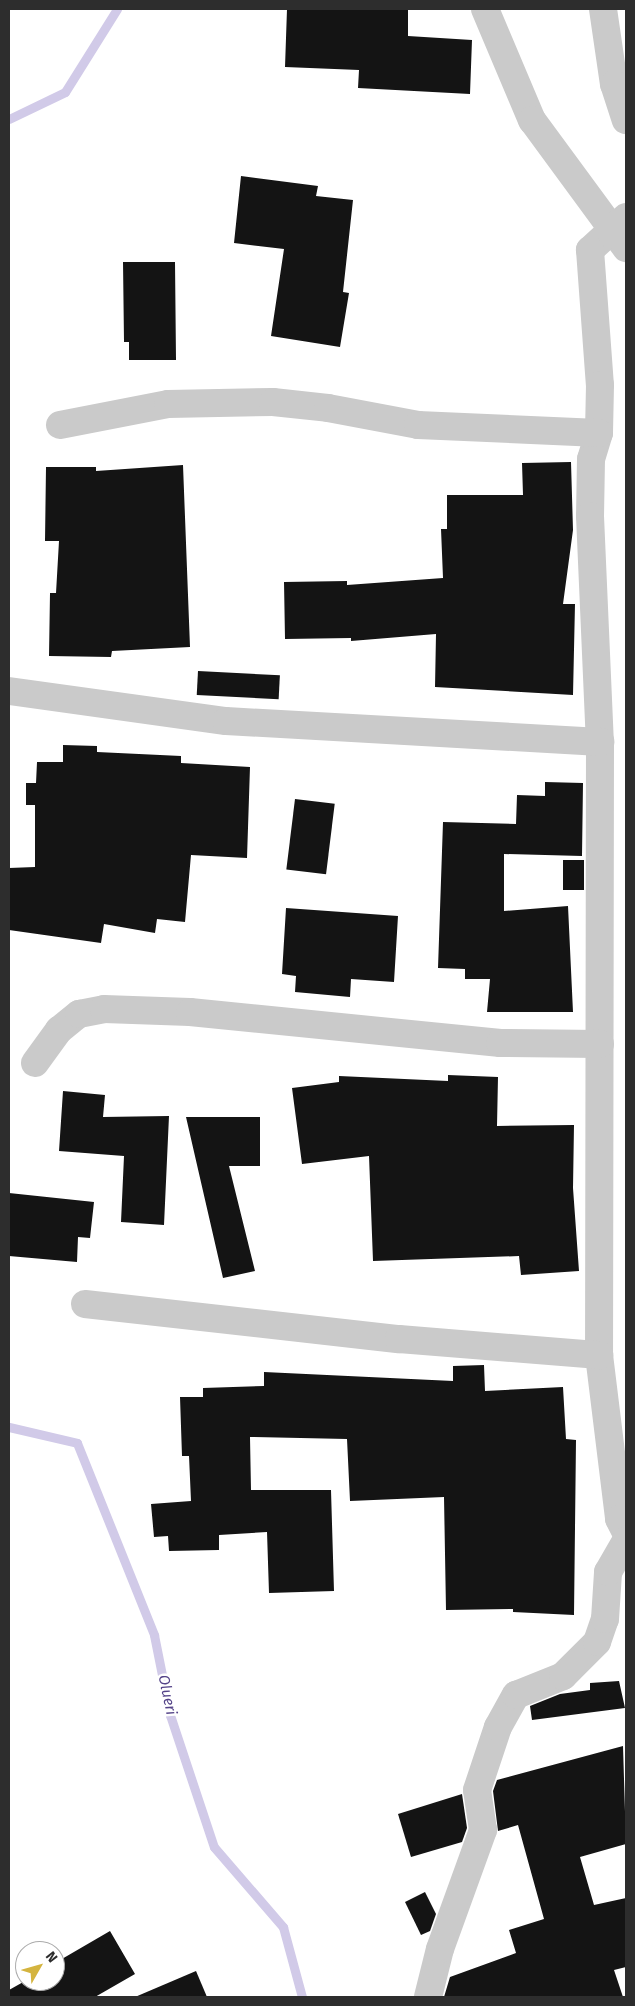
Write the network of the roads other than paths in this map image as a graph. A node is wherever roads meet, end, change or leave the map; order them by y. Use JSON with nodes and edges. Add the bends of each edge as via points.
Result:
{"nodes":[{"id":1,"x":485,"y":9,"type":"edge"},
{"id":2,"x":603,"y":9,"type":"edge"},
{"id":3,"x":626,"y":120,"type":"edge"},
{"id":4,"x":622,"y":231,"type":"edge"},
{"id":5,"x":60,"y":425,"type":"dead end"},
{"id":6,"x":598,"y":433,"type":"junction"},
{"id":7,"x":9,"y":691,"type":"edge"},
{"id":8,"x":600,"y":742,"type":"junction"},
{"id":9,"x":600,"y":1044,"type":"junction"},
{"id":10,"x":35,"y":1063,"type":"dead end"},
{"id":11,"x":85,"y":1304,"type":"dead end"},
{"id":12,"x":599,"y":1355,"type":"junction"},
{"id":13,"x":626,"y":1533,"type":"edge"},
{"id":14,"x":626,"y":1541,"type":"edge"},
{"id":15,"x":616,"y":1621,"type":"edge"},
{"id":16,"x":428,"y":1997,"type":"edge"}],
"edges":[{"from":1,"to":4,"type":"street","via":[[532,120]]},
{"from":2,"to":3,"type":"street","via":[[614,84]]},
{"from":4,"to":6,"type":"street","via":[[590,250],[600,385]]},
{"from":5,"to":6,"type":"street","via":[[168,404],[273,402],[328,408],[418,425]]},
{"from":6,"to":8,"type":"street","via":[[591,459],[590,516]]},
{"from":7,"to":8,"type":"street","via":[[226,721]]},
{"from":8,"to":9,"type":"street"},
{"from":9,"to":10,"type":"street","via":[[500,1043],[190,1012],[104,1010],[79,1014],[59,1030]]},
{"from":9,"to":12,"type":"street"},
{"from":11,"to":12,"type":"street","via":[[399,1339]]},
{"from":12,"to":13,"type":"street","via":[[619,1519]]},
{"from":14,"to":15,"type":"street","via":[[608,1572]]},
{"from":15,"to":16,"type":"street","via":[[590,1653],[563,1676],[516,1695],[498,1727],[477,1790],[483,1830],[440,1949]]}]}
